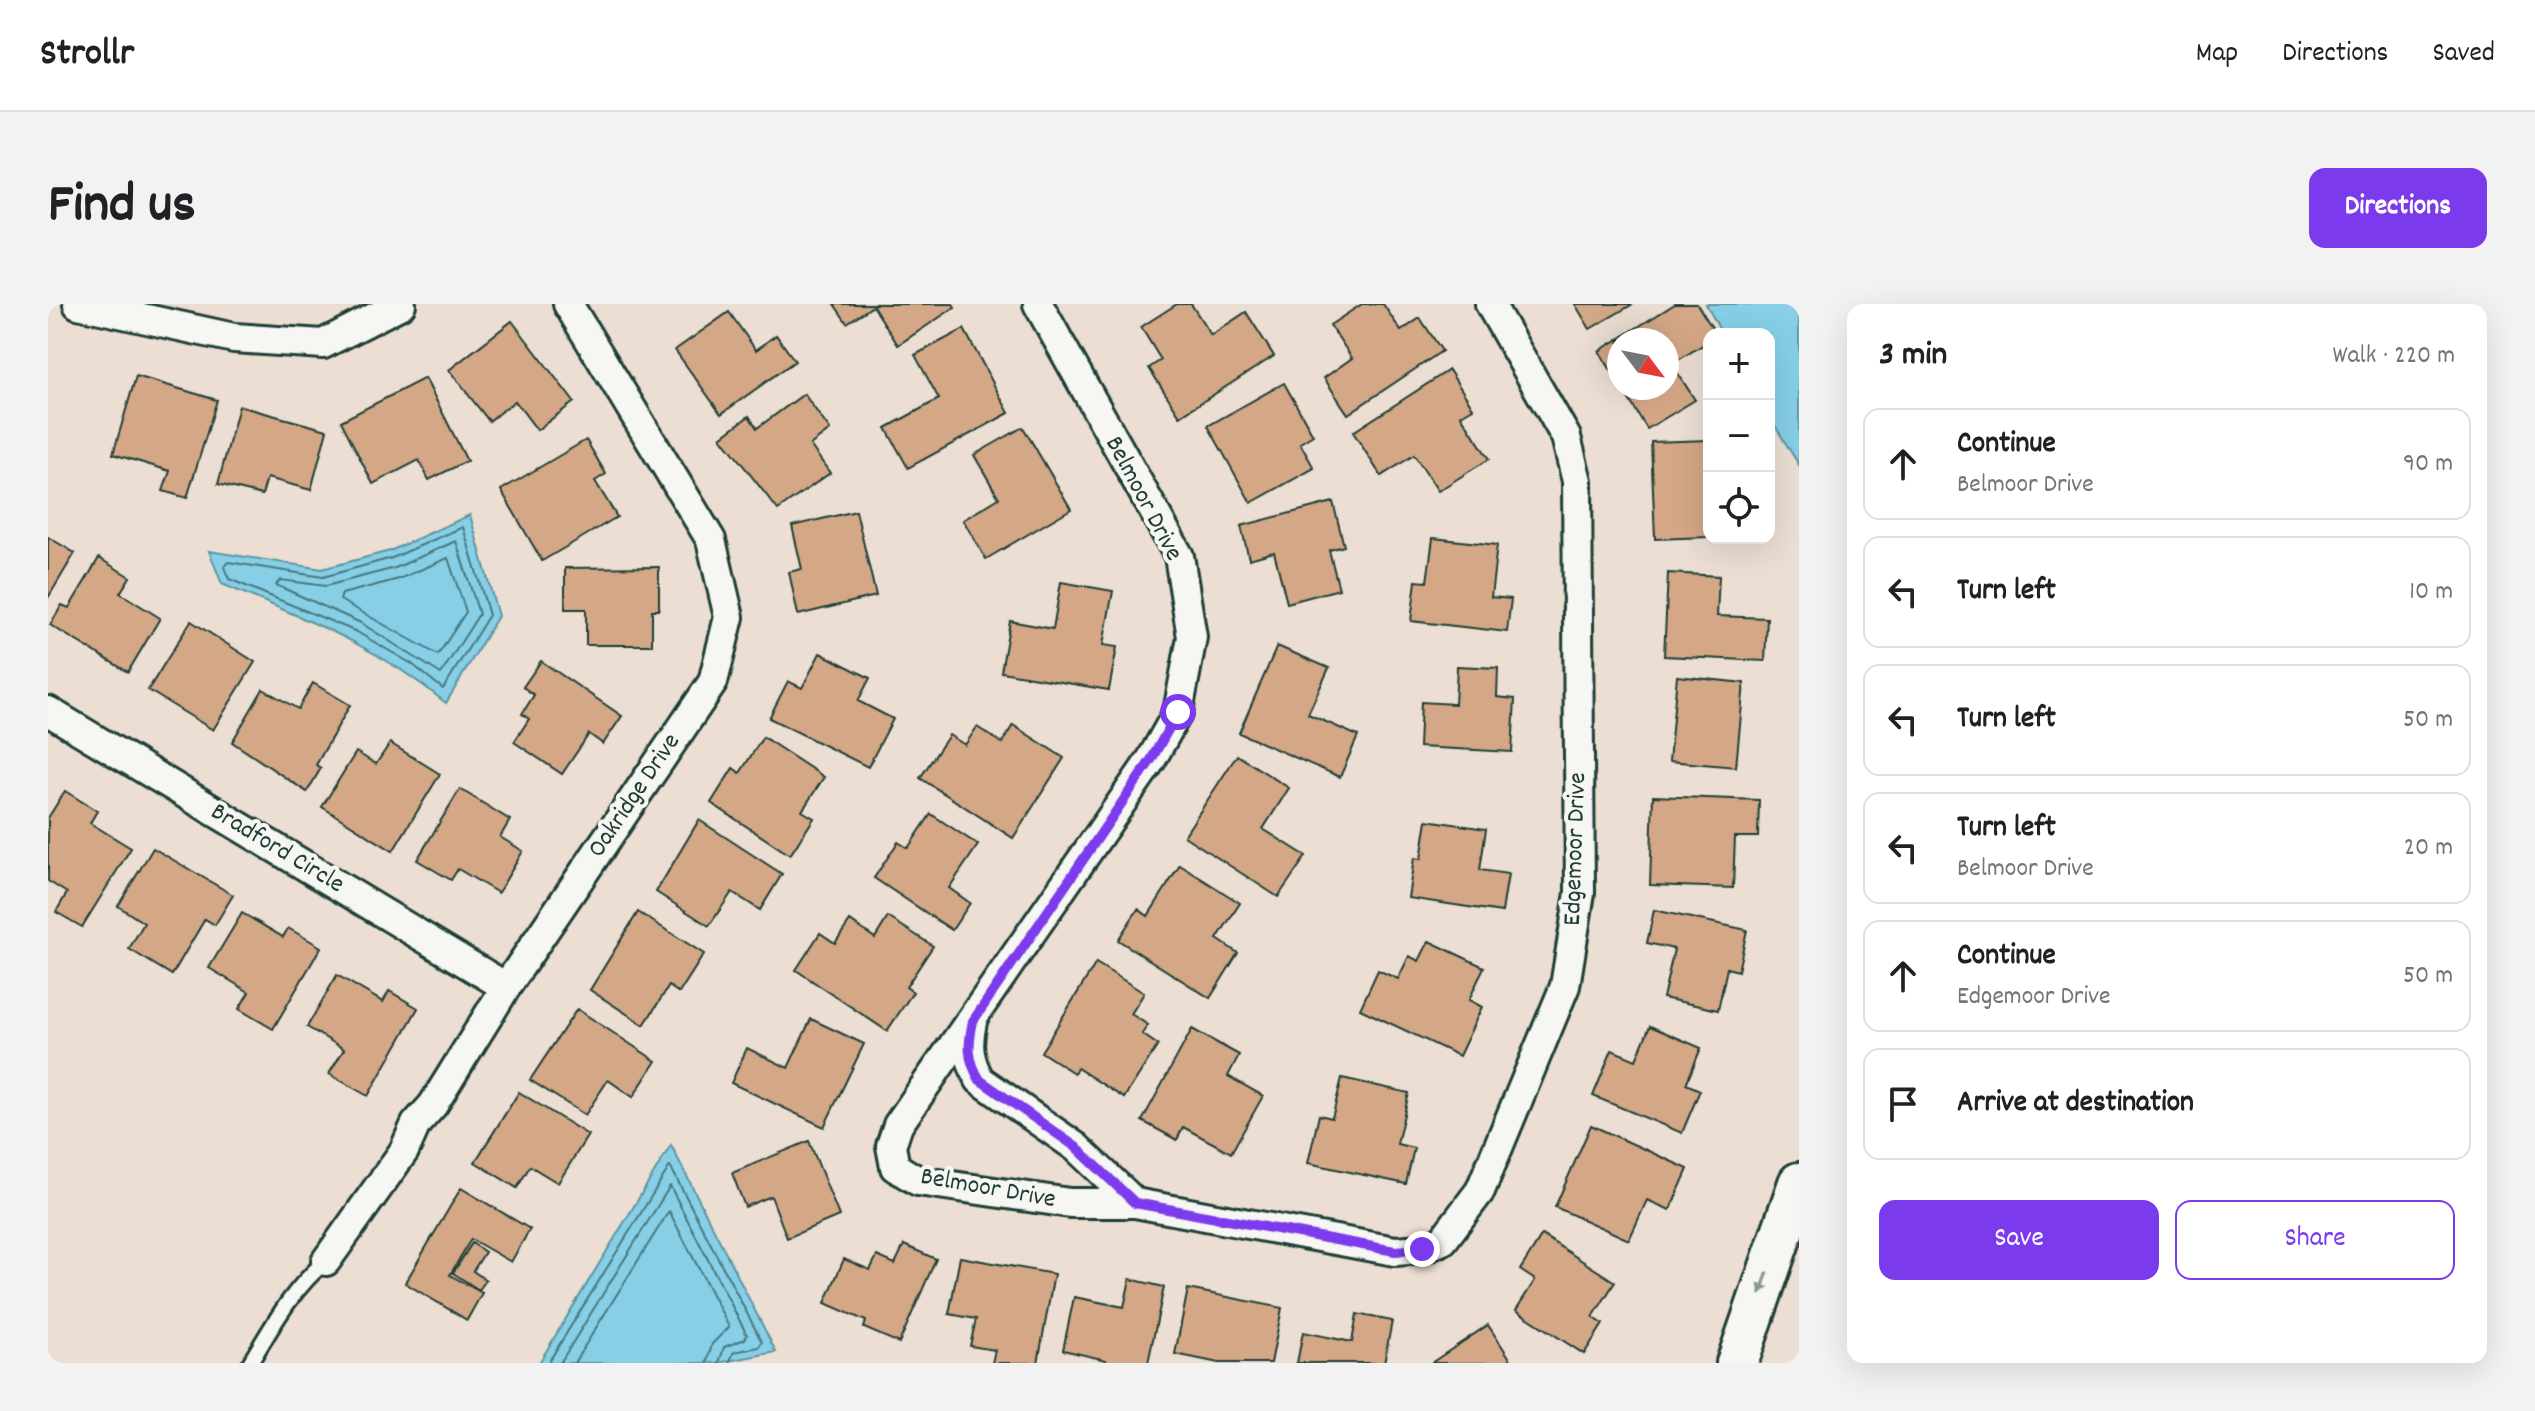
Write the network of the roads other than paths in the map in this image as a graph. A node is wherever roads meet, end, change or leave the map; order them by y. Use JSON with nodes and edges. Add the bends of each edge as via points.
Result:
{"nodes":[{"id":1,"x":78,"y":304,"type":"edge"},
{"id":2,"x":401,"y":304,"type":"edge"},
{"id":3,"x":568,"y":304,"type":"edge"},
{"id":4,"x":1038,"y":304,"type":"edge"},
{"id":5,"x":1490,"y":304,"type":"edge"},
{"id":6,"x":48,"y":711,"type":"edge"},
{"id":7,"x":506,"y":987,"type":"junction"},
{"id":8,"x":973,"y":1021,"type":"junction"},
{"id":9,"x":1799,"y":1183,"type":"edge"},
{"id":10,"x":1135,"y":1203,"type":"junction"},
{"id":11,"x":1206,"y":1218,"type":"joint"},
{"id":12,"x":326,"y":1261,"type":"joint"},
{"id":13,"x":250,"y":1363,"type":"edge"},
{"id":14,"x":1737,"y":1363,"type":"edge"}],
"edges":[{"from":1,"to":2,"type":"street","via":[[234,338],[323,344]]},
{"from":3,"to":7,"type":"street","name":"Oakridge Drive","via":[[711,540],[729,617],[713,682]]},
{"from":4,"to":8,"type":"street","name":"Belmoor Drive","via":[[1179,556],[1192,637],[1178,712],[1151,760]]},
{"from":5,"to":11,"type":"street","name":"Edgemoor Drive","via":[[1566,437],[1577,481],[1580,893],[1565,986],[1480,1191],[1443,1240],[1422,1249],[1395,1251]]},
{"from":6,"to":7,"type":"street","name":"Bradford Circle"},
{"from":7,"to":12,"type":"street","name":"Oakridge Drive","via":[[416,1124],[404,1151]]},
{"from":8,"to":10,"type":"street","via":[[970,1063],[980,1080],[1076,1147]]},
{"from":8,"to":10,"type":"street","name":"Belmoor Drive","via":[[898,1125],[891,1146],[895,1167],[918,1181],[1070,1203]]},
{"from":9,"to":14,"type":"street","one_way":true},
{"from":10,"to":11,"type":"street","name":"Belmoor Drive"},
{"from":12,"to":13,"type":"lane","via":[[285,1304]]}]}
